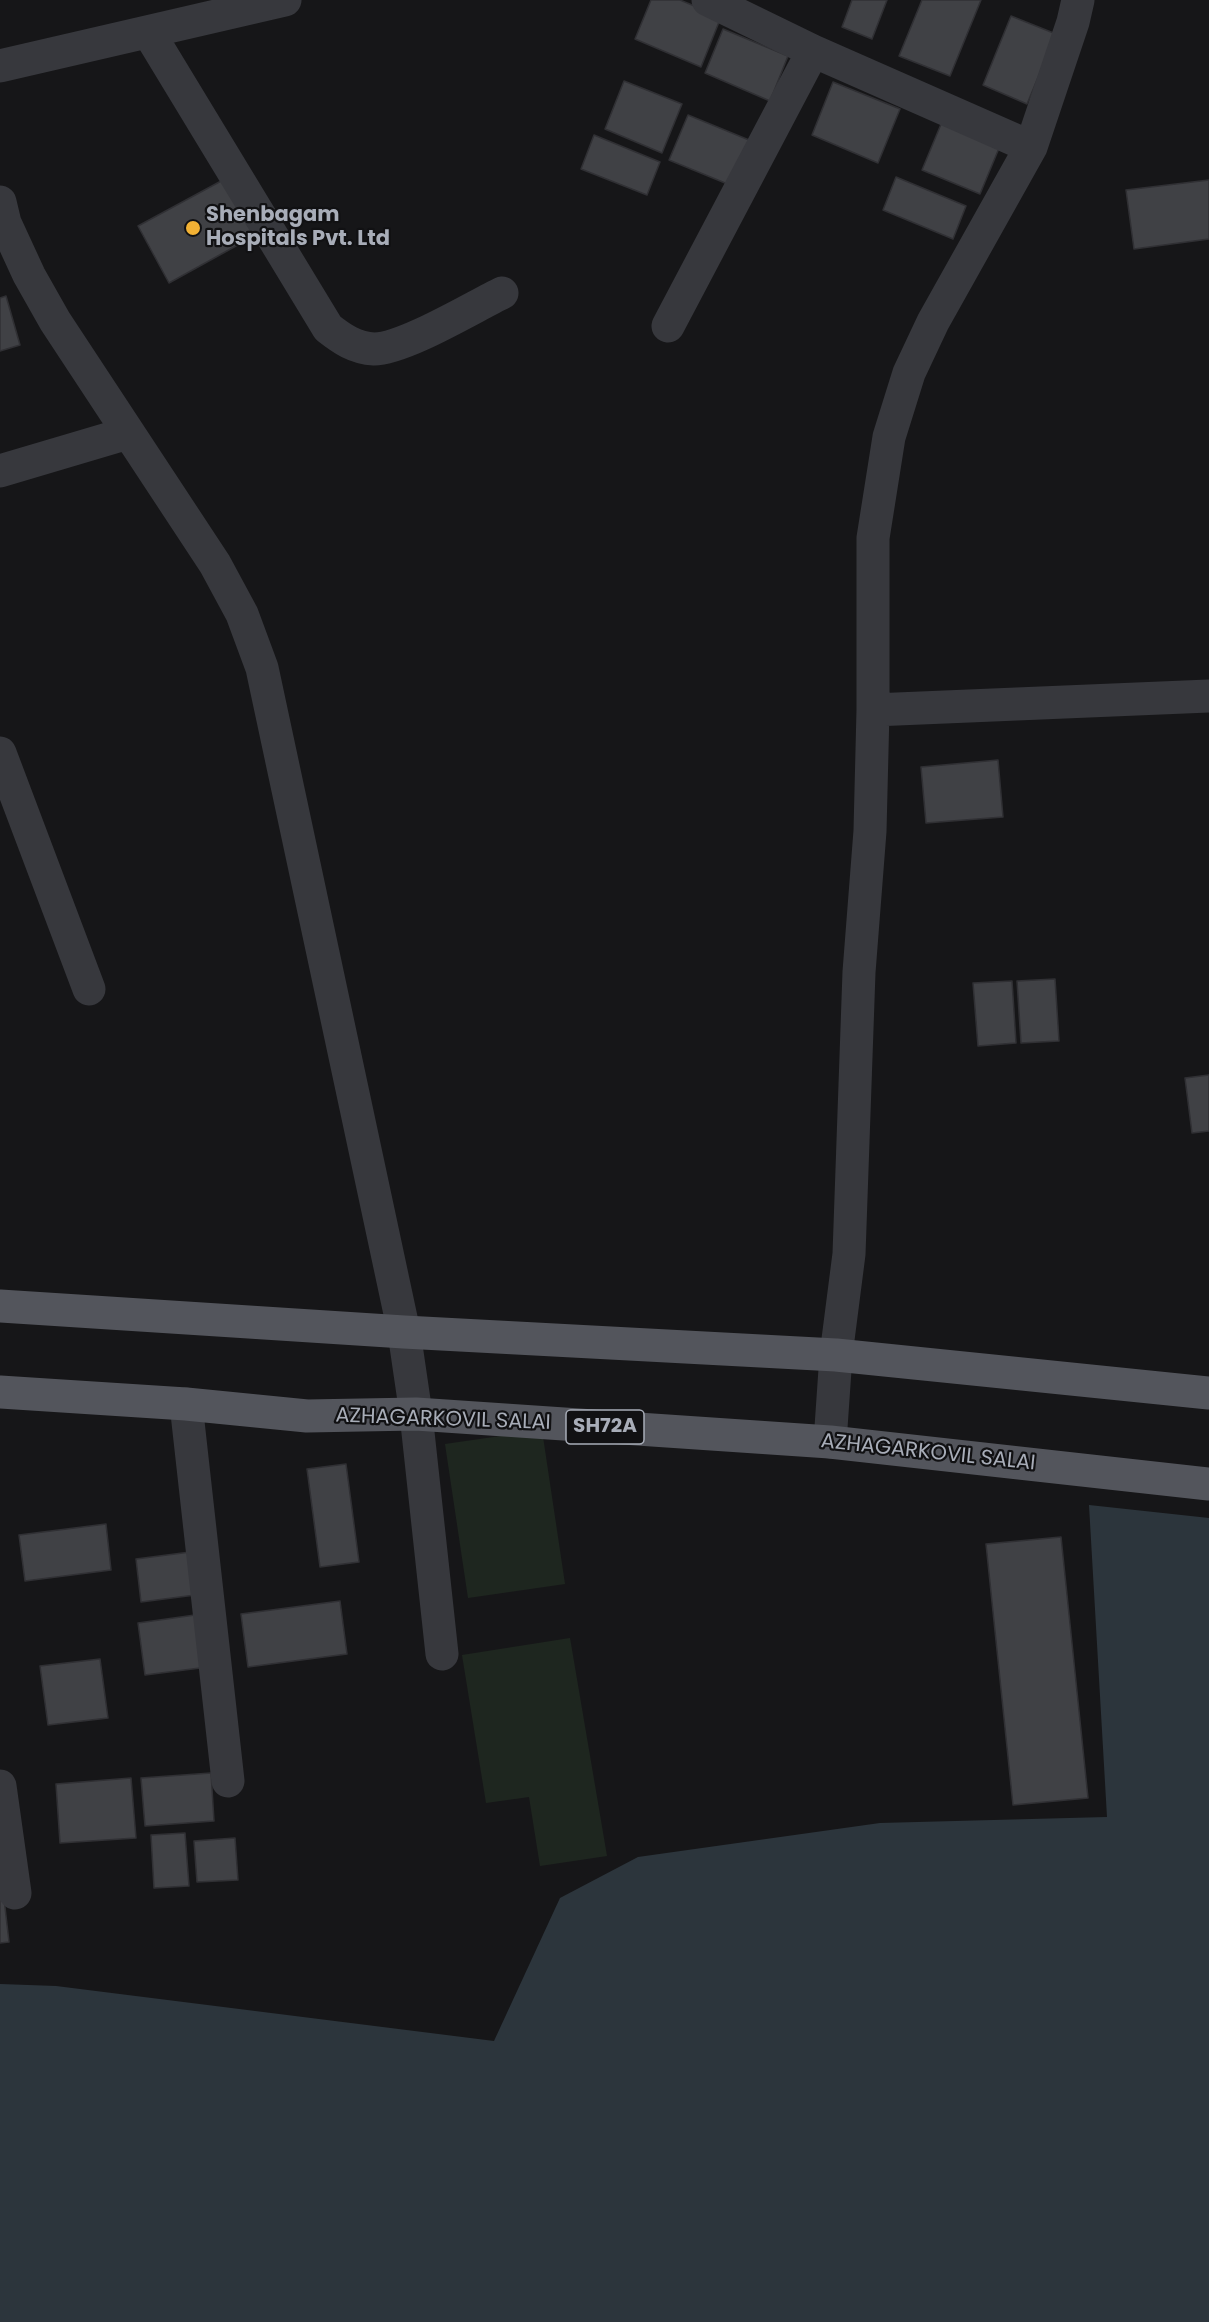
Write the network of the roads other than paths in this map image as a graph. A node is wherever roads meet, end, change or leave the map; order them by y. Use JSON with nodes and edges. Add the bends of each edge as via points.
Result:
{"nodes":[{"id":1,"x":285,"y":0,"type":"edge"},
{"id":2,"x":708,"y":0,"type":"edge"},
{"id":3,"x":1078,"y":0,"type":"edge"},
{"id":4,"x":149,"y":33,"type":"junction"},
{"id":5,"x":813,"y":51,"type":"junction"},
{"id":6,"x":0,"y":66,"type":"edge"},
{"id":7,"x":1030,"y":147,"type":"junction"},
{"id":8,"x":0,"y":202,"type":"edge"},
{"id":9,"x":502,"y":293,"type":"dead end"},
{"id":10,"x":668,"y":326,"type":"dead end"},
{"id":11,"x":128,"y":433,"type":"junction"},
{"id":12,"x":0,"y":471,"type":"edge"},
{"id":13,"x":1209,"y":696,"type":"edge"},
{"id":14,"x":873,"y":710,"type":"junction"},
{"id":15,"x":0,"y":753,"type":"edge"},
{"id":16,"x":89,"y":989,"type":"dead end"},
{"id":17,"x":0,"y":1306,"type":"edge"},
{"id":18,"x":404,"y":1332,"type":"junction"},
{"id":19,"x":836,"y":1355,"type":"junction"},
{"id":20,"x":0,"y":1392,"type":"edge"},
{"id":21,"x":1209,"y":1393,"type":"edge"},
{"id":22,"x":186,"y":1404,"type":"junction"},
{"id":23,"x":416,"y":1414,"type":"junction"},
{"id":24,"x":830,"y":1442,"type":"junction"},
{"id":25,"x":1209,"y":1484,"type":"edge"},
{"id":26,"x":442,"y":1654,"type":"dead end"},
{"id":27,"x":228,"y":1781,"type":"dead end"},
{"id":28,"x":0,"y":1786,"type":"edge"},
{"id":29,"x":15,"y":1893,"type":"dead end"}],
"edges":[{"from":1,"to":4,"type":"street"},
{"from":2,"to":5,"type":"street"},
{"from":3,"to":7,"type":"street"},
{"from":4,"to":6,"type":"street"},
{"from":4,"to":9,"type":"street","via":[[328,328],[346,343],[375,349],[405,342]]},
{"from":5,"to":7,"type":"street"},
{"from":5,"to":10,"type":"street"},
{"from":7,"to":14,"type":"street","via":[[933,322],[909,373],[889,437],[873,538]]},
{"from":8,"to":11,"type":"street","via":[[5,223],[34,284]]},
{"from":11,"to":12,"type":"street"},
{"from":11,"to":18,"type":"street","via":[[215,564],[242,615],[262,668]]},
{"from":13,"to":14,"type":"street"},
{"from":14,"to":19,"type":"street","via":[[849,1254]]},
{"from":15,"to":16,"type":"street"},
{"from":17,"to":18,"type":"main road"},
{"from":18,"to":19,"type":"main road"},
{"from":18,"to":23,"type":"street"},
{"from":19,"to":21,"type":"main road"},
{"from":19,"to":24,"type":"street"},
{"from":20,"to":22,"type":"main road","name":"AZHAGARKOVIL SALAI","number":"SH72A"},
{"from":22,"to":23,"type":"main road","name":"AZHAGARKOVIL SALAI","number":"SH72A","via":[[308,1416]]},
{"from":22,"to":27,"type":"street"},
{"from":23,"to":24,"type":"main road","name":"AZHAGARKOVIL SALAI","number":"SH72A"},
{"from":23,"to":26,"type":"street"},
{"from":24,"to":25,"type":"main road","name":"AZHAGARKOVIL SALAI","number":"SH72A"},
{"from":28,"to":29,"type":"street"}]}
